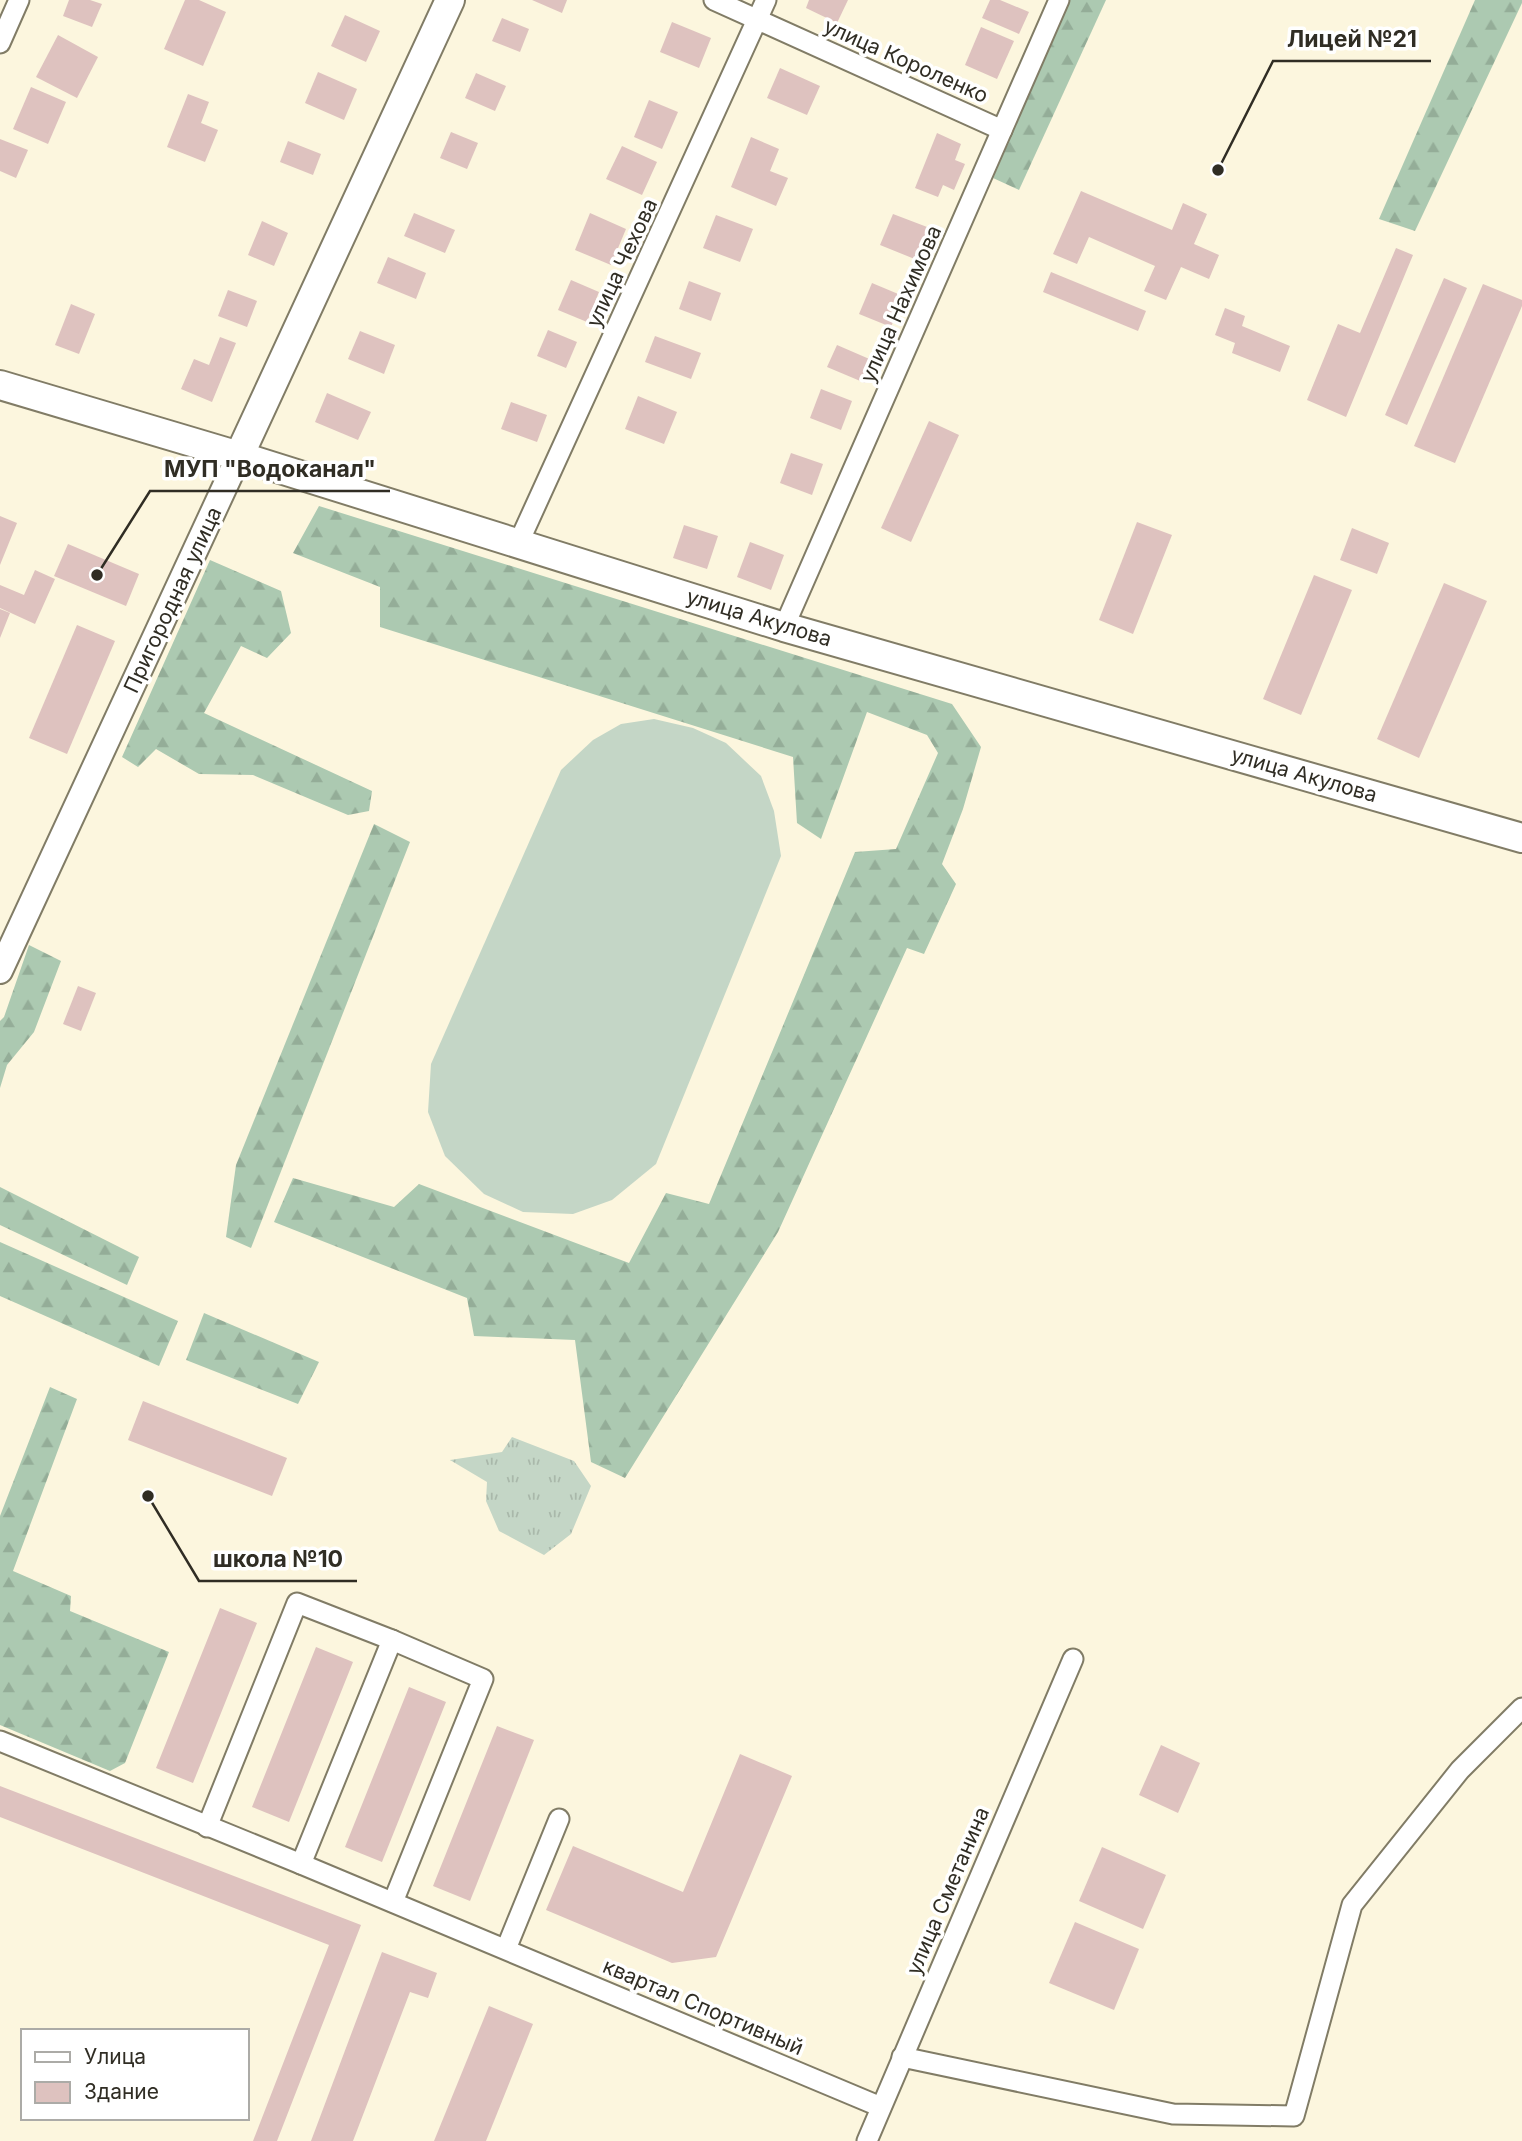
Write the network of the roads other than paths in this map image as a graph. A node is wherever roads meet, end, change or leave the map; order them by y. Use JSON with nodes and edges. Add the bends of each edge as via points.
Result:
{"nodes":[{"id":1,"x":19,"y":0,"type":"edge"},
{"id":2,"x":450,"y":0,"type":"edge"},
{"id":3,"x":714,"y":0,"type":"edge"},
{"id":4,"x":766,"y":0,"type":"edge"},
{"id":5,"x":1059,"y":0,"type":"edge"},
{"id":6,"x":758,"y":20,"type":"junction"},
{"id":7,"x":0,"y":43,"type":"edge"},
{"id":8,"x":1002,"y":130,"type":"junction"},
{"id":9,"x":0,"y":385,"type":"edge"},
{"id":10,"x":239,"y":456,"type":"junction"},
{"id":11,"x":518,"y":544,"type":"junction"},
{"id":12,"x":784,"y":626,"type":"junction"},
{"id":13,"x":1522,"y":838,"type":"edge"},
{"id":14,"x":7,"y":938,"type":"edge"},
{"id":15,"x":0,"y":971,"type":"edge"},
{"id":16,"x":392,"y":1640,"type":"junction"},
{"id":17,"x":1073,"y":1659,"type":"dead end"},
{"id":18,"x":1522,"y":1708,"type":"edge"},
{"id":19,"x":0,"y":1741,"type":"edge"},
{"id":20,"x":559,"y":1819,"type":"dead end"},
{"id":21,"x":207,"y":1828,"type":"junction"},
{"id":22,"x":302,"y":1864,"type":"junction"},
{"id":23,"x":393,"y":1902,"type":"junction"},
{"id":24,"x":506,"y":1950,"type":"junction"},
{"id":25,"x":902,"y":2057,"type":"junction"},
{"id":26,"x":881,"y":2107,"type":"junction"},
{"id":27,"x":867,"y":2141,"type":"edge"}],
"edges":[{"from":1,"to":7,"type":"street"},
{"from":2,"to":10,"type":"main road","name":"Пригородная улица"},
{"from":3,"to":6,"type":"street","name":"улица Короленко"},
{"from":4,"to":6,"type":"street","name":"улица Чехова"},
{"from":5,"to":8,"type":"street","name":"улица Нахимова"},
{"from":6,"to":8,"type":"street","name":"улица Короленко"},
{"from":6,"to":11,"type":"street","name":"улица Чехова"},
{"from":8,"to":12,"type":"street","name":"улица Нахимова"},
{"from":9,"to":10,"type":"main road","name":"улица Акулова"},
{"from":10,"to":11,"type":"main road","name":"улица Акулова"},
{"from":10,"to":14,"type":"street","name":"Пригородная улица"},
{"from":11,"to":12,"type":"main road","name":"улица Акулова"},
{"from":12,"to":13,"type":"main road","name":"улица Акулова"},
{"from":14,"to":15,"type":"street","name":"Пригородная улица"},
{"from":16,"to":21,"type":"street","via":[[297,1603]]},
{"from":16,"to":22,"type":"street"},
{"from":16,"to":23,"type":"street","via":[[483,1679]]},
{"from":17,"to":25,"type":"street","name":"улица Сметанина"},
{"from":18,"to":25,"type":"street","via":[[1460,1770],[1352,1905],[1294,2116],[1173,2115]]},
{"from":19,"to":21,"type":"street","name":"квартал Спортивный"},
{"from":20,"to":24,"type":"street"},
{"from":21,"to":22,"type":"street","name":"квартал Спортивный"},
{"from":22,"to":23,"type":"street","name":"квартал Спортивный"},
{"from":23,"to":24,"type":"street","name":"квартал Спортивный"},
{"from":24,"to":26,"type":"street","name":"квартал Спортивный"},
{"from":25,"to":26,"type":"street","name":"улица Сметанина"},
{"from":26,"to":27,"type":"street","name":"улица Сметанина"}]}
